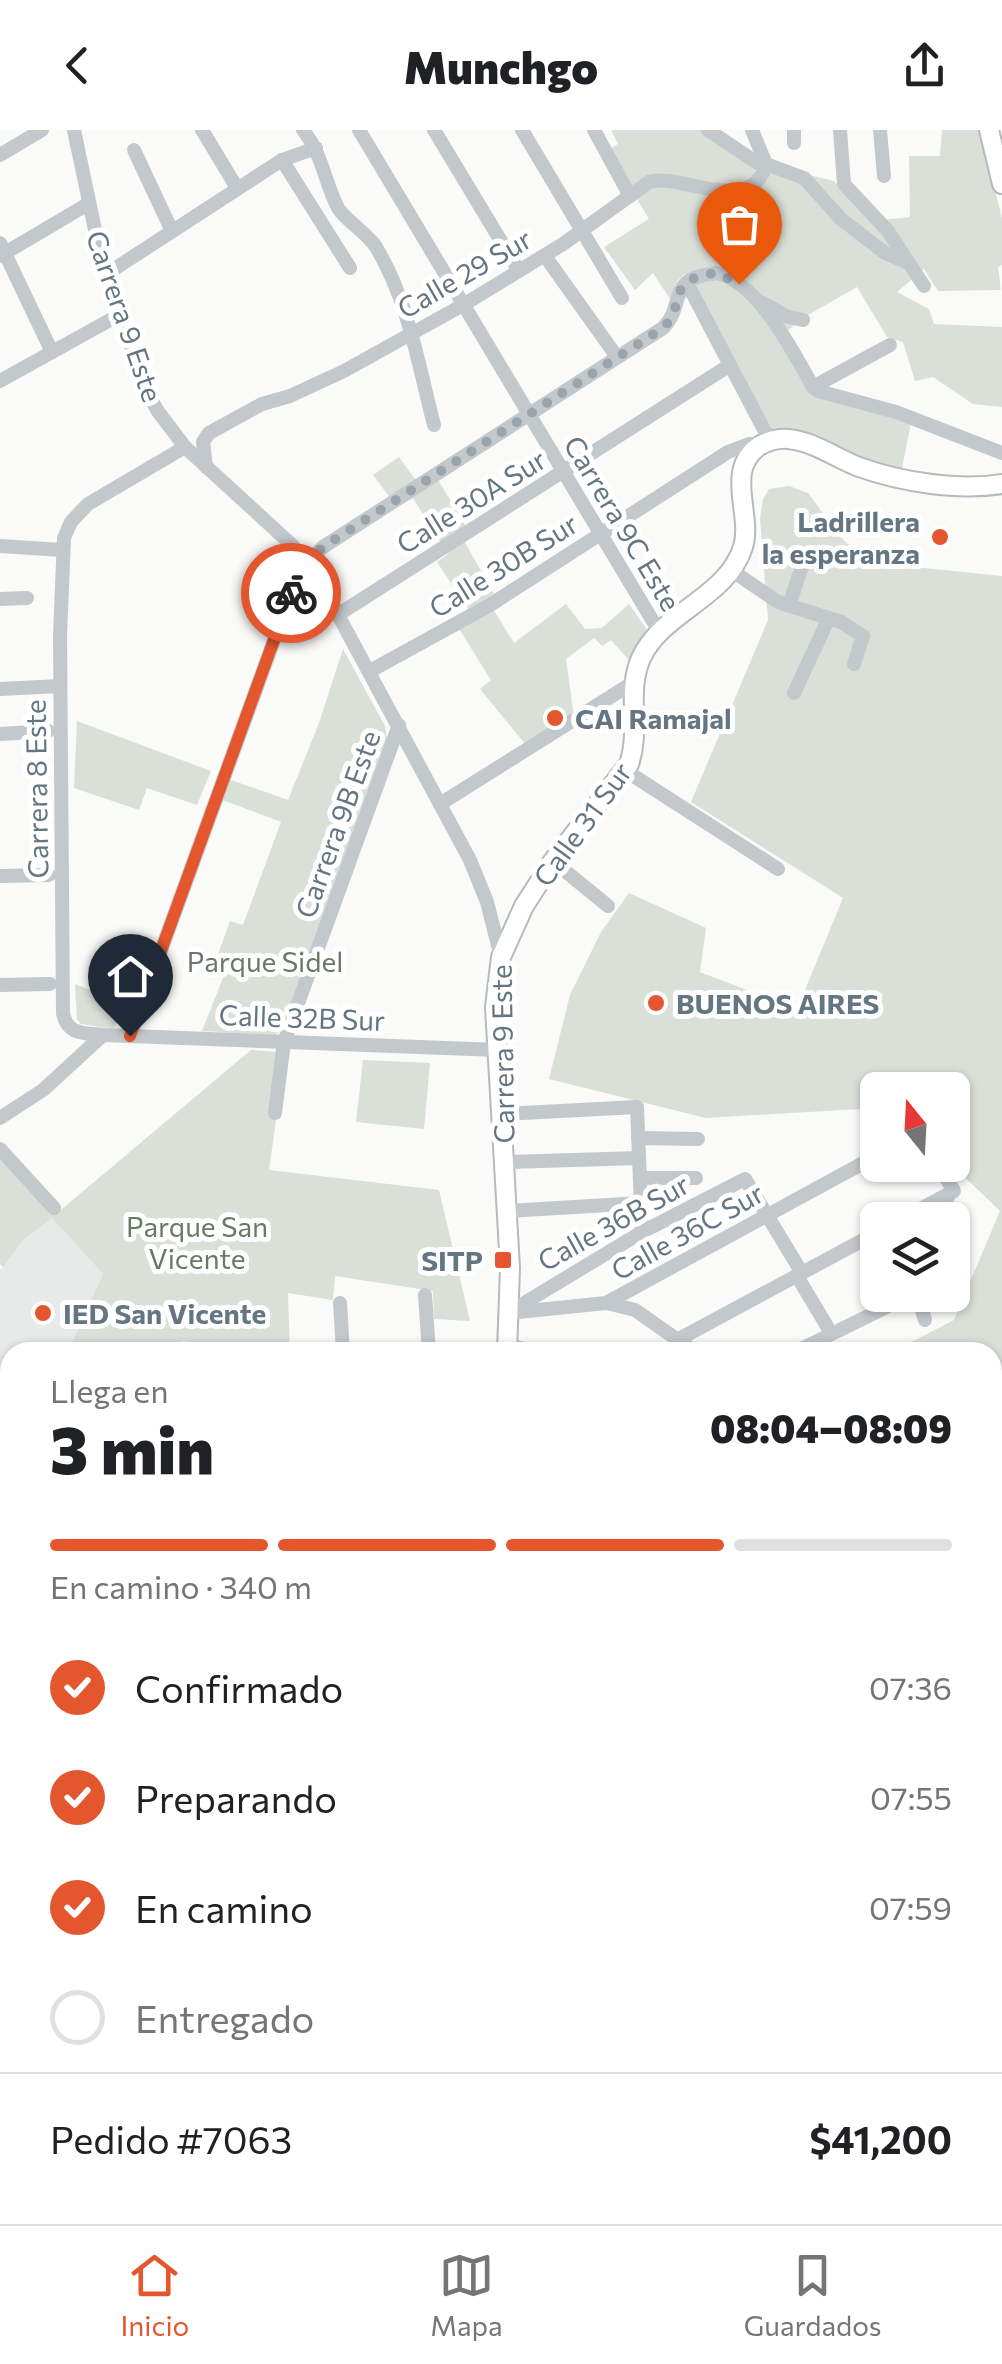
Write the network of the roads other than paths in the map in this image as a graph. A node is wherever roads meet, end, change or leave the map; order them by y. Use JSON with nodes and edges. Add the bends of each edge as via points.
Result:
{"nodes":[{"id":1,"x":42,"y":130,"type":"edge"},
{"id":2,"x":74,"y":130,"type":"edge"},
{"id":3,"x":202,"y":130,"type":"edge"},
{"id":4,"x":302,"y":130,"type":"edge"},
{"id":5,"x":359,"y":130,"type":"edge"},
{"id":6,"x":434,"y":130,"type":"edge"},
{"id":7,"x":522,"y":130,"type":"edge"},
{"id":8,"x":594,"y":130,"type":"edge"},
{"id":9,"x":708,"y":130,"type":"edge"},
{"id":10,"x":752,"y":130,"type":"edge"},
{"id":11,"x":840,"y":130,"type":"edge"},
{"id":12,"x":880,"y":130,"type":"edge"},
{"id":13,"x":989,"y":130,"type":"edge"},
{"id":14,"x":316,"y":148,"type":"junction"},
{"id":15,"x":134,"y":150,"type":"dead end"},
{"id":16,"x":0,"y":154,"type":"edge"},
{"id":17,"x":282,"y":160,"type":"junction"},
{"id":18,"x":765,"y":166,"type":"junction"},
{"id":19,"x":884,"y":176,"type":"dead end"},
{"id":20,"x":1002,"y":184,"type":"edge"},
{"id":21,"x":237,"y":188,"type":"junction"},
{"id":22,"x":630,"y":196,"type":"junction"},
{"id":23,"x":88,"y":204,"type":"junction"},
{"id":24,"x":172,"y":229,"type":"junction"},
{"id":25,"x":582,"y":231,"type":"junction"},
{"id":26,"x":2,"y":251,"type":"edge"},
{"id":27,"x":545,"y":256,"type":"junction"},
{"id":28,"x":910,"y":262,"type":"junction"},
{"id":29,"x":350,"y":268,"type":"dead end"},
{"id":30,"x":519,"y":272,"type":"junction"},
{"id":31,"x":105,"y":275,"type":"junction"},
{"id":32,"x":687,"y":283,"type":"junction"},
{"id":33,"x":924,"y":286,"type":"dead end"},
{"id":34,"x":622,"y":298,"type":"dead end"},
{"id":35,"x":753,"y":298,"type":"junction"},
{"id":36,"x":463,"y":305,"type":"junction"},
{"id":37,"x":119,"y":315,"type":"junction"},
{"id":38,"x":803,"y":320,"type":"dead end"},
{"id":39,"x":410,"y":332,"type":"junction"},
{"id":40,"x":890,"y":345,"type":"dead end"},
{"id":41,"x":52,"y":352,"type":"junction"},
{"id":42,"x":617,"y":357,"type":"junction"},
{"id":43,"x":730,"y":366,"type":"junction"},
{"id":44,"x":0,"y":381,"type":"edge"},
{"id":45,"x":813,"y":387,"type":"junction"},
{"id":46,"x":528,"y":414,"type":"junction"},
{"id":47,"x":434,"y":425,"type":"dead end"},
{"id":48,"x":767,"y":442,"type":"junction"},
{"id":49,"x":185,"y":447,"type":"junction"},
{"id":50,"x":1002,"y":453,"type":"edge"},
{"id":51,"x":206,"y":467,"type":"junction"},
{"id":52,"x":563,"y":472,"type":"junction"},
{"id":53,"x":1002,"y":484,"type":"edge"},
{"id":54,"x":600,"y":534,"type":"junction"},
{"id":55,"x":0,"y":546,"type":"edge"},
{"id":56,"x":62,"y":550,"type":"junction"},
{"id":57,"x":806,"y":554,"type":"dead end"},
{"id":58,"x":307,"y":562,"type":"junction"},
{"id":59,"x":731,"y":570,"type":"junction"},
{"id":60,"x":0,"y":598,"type":"edge"},
{"id":61,"x":26,"y":598,"type":"dead end"},
{"id":62,"x":789,"y":606,"type":"junction"},
{"id":63,"x":340,"y":614,"type":"junction"},
{"id":64,"x":830,"y":618,"type":"junction"},
{"id":65,"x":660,"y":633,"type":"junction"},
{"id":66,"x":854,"y":664,"type":"dead end"},
{"id":67,"x":370,"y":671,"type":"junction"},
{"id":68,"x":634,"y":682,"type":"junction"},
{"id":69,"x":60,"y":686,"type":"junction"},
{"id":70,"x":0,"y":689,"type":"edge"},
{"id":71,"x":794,"y":693,"type":"dead end"},
{"id":72,"x":399,"y":725,"type":"junction"},
{"id":73,"x":48,"y":731,"type":"dead end"},
{"id":74,"x":0,"y":734,"type":"edge"},
{"id":75,"x":626,"y":770,"type":"junction"},
{"id":76,"x":440,"y":804,"type":"junction"},
{"id":77,"x":554,"y":861,"type":"junction"},
{"id":78,"x":778,"y":870,"type":"dead end"},
{"id":79,"x":49,"y":875,"type":"dead end"},
{"id":80,"x":0,"y":876,"type":"edge"},
{"id":81,"x":608,"y":906,"type":"dead end"},
{"id":82,"x":501,"y":956,"type":"junction"},
{"id":83,"x":50,"y":984,"type":"dead end"},
{"id":84,"x":0,"y":985,"type":"edge"},
{"id":85,"x":103,"y":1035,"type":"junction"},
{"id":86,"x":130,"y":1036,"type":"junction"},
{"id":87,"x":284,"y":1042,"type":"junction"},
{"id":88,"x":498,"y":1050,"type":"junction"},
{"id":89,"x":275,"y":1113,"type":"dead end"},
{"id":90,"x":502,"y":1114,"type":"junction"},
{"id":91,"x":0,"y":1118,"type":"edge"},
{"id":92,"x":638,"y":1138,"type":"junction"},
{"id":93,"x":698,"y":1139,"type":"dead end"},
{"id":94,"x":0,"y":1149,"type":"edge"},
{"id":95,"x":639,"y":1158,"type":"junction"},
{"id":96,"x":504,"y":1162,"type":"junction"},
{"id":97,"x":860,"y":1165,"type":"edge"},
{"id":98,"x":640,"y":1178,"type":"junction"},
{"id":99,"x":696,"y":1178,"type":"dead end"},
{"id":100,"x":947,"y":1182,"type":"edge"},
{"id":101,"x":952,"y":1192,"type":"junction"},
{"id":102,"x":933,"y":1202,"type":"edge"},
{"id":103,"x":948,"y":1202,"type":"edge"},
{"id":104,"x":641,"y":1204,"type":"junction"},
{"id":105,"x":54,"y":1208,"type":"dead end"},
{"id":106,"x":506,"y":1211,"type":"junction"},
{"id":107,"x":767,"y":1216,"type":"junction"},
{"id":108,"x":642,"y":1232,"type":"junction"},
{"id":109,"x":860,"y":1242,"type":"edge"},
{"id":110,"x":800,"y":1274,"type":"junction"},
{"id":111,"x":426,"y":1295,"type":"dead end"},
{"id":112,"x":606,"y":1303,"type":"junction"},
{"id":113,"x":340,"y":1304,"type":"dead end"},
{"id":114,"x":877,"y":1312,"type":"edge"},
{"id":115,"x":921,"y":1312,"type":"edge"},
{"id":116,"x":508,"y":1313,"type":"junction"},
{"id":117,"x":925,"y":1320,"type":"dead end"},
{"id":118,"x":831,"y":1333,"type":"junction"},
{"id":119,"x":679,"y":1339,"type":"junction"},
{"id":120,"x":342,"y":1342,"type":"edge"},
{"id":121,"x":428,"y":1342,"type":"edge"},
{"id":122,"x":507,"y":1342,"type":"edge"},
{"id":123,"x":683,"y":1342,"type":"edge"},
{"id":124,"x":814,"y":1342,"type":"edge"},
{"id":125,"x":0,"y":1892,"type":"edge"},
{"id":126,"x":0,"y":1906,"type":"edge"}],
"edges":[{"from":1,"to":16,"type":"street"},
{"from":2,"to":23,"type":"street","name":"Carrera 9 Este"},
{"from":3,"to":21,"type":"street"},
{"from":4,"to":14,"type":"street"},
{"from":5,"to":36,"type":"street","name":"Carrera 9C Este"},
{"from":6,"to":30,"type":"street"},
{"from":7,"to":25,"type":"street"},
{"from":8,"to":22,"type":"street"},
{"from":9,"to":18,"type":"street"},
{"from":10,"to":18,"type":"street"},
{"from":11,"to":28,"type":"street","via":[[844,184]]},
{"from":12,"to":19,"type":"street"},
{"from":13,"to":20,"type":"main road"},
{"from":14,"to":17,"type":"street"},
{"from":14,"to":39,"type":"street","via":[[339,209],[374,244],[402,296]]},
{"from":15,"to":24,"type":"street"},
{"from":17,"to":21,"type":"street"},
{"from":17,"to":29,"type":"street"},
{"from":18,"to":22,"type":"street","name":"Calle 29 Sur","via":[[754,182],[735,188],[714,192],[658,179]]},
{"from":18,"to":28,"type":"street","via":[[804,178],[841,219],[884,252]]},
{"from":21,"to":24,"type":"street"},
{"from":22,"to":25,"type":"street","name":"Calle 29 Sur"},
{"from":23,"to":26,"type":"street"},
{"from":23,"to":31,"type":"street","name":"Carrera 9 Este"},
{"from":24,"to":31,"type":"street"},
{"from":25,"to":27,"type":"street","name":"Calle 29 Sur"},
{"from":25,"to":34,"type":"street"},
{"from":26,"to":41,"type":"street"},
{"from":27,"to":30,"type":"street","name":"Calle 29 Sur"},
{"from":27,"to":42,"type":"street"},
{"from":28,"to":33,"type":"street"},
{"from":30,"to":36,"type":"street","name":"Calle 29 Sur"},
{"from":31,"to":37,"type":"street","name":"Carrera 9 Este"},
{"from":32,"to":35,"type":"street","via":[[717,273]]},
{"from":32,"to":42,"type":"street","via":[[677,292],[668,324]]},
{"from":32,"to":43,"type":"street"},
{"from":35,"to":38,"type":"street"},
{"from":35,"to":45,"type":"street","via":[[786,338]]},
{"from":36,"to":39,"type":"street","name":"Calle 29 Sur"},
{"from":36,"to":46,"type":"street","name":"Carrera 9C Este"},
{"from":37,"to":41,"type":"street"},
{"from":37,"to":49,"type":"street","name":"Carrera 9 Este","via":[[151,398]]},
{"from":39,"to":47,"type":"street"},
{"from":39,"to":51,"type":"street","name":"Calle 29 Sur","via":[[344,371],[209,433],[203,442]]},
{"from":40,"to":45,"type":"street"},
{"from":41,"to":44,"type":"street"},
{"from":42,"to":46,"type":"street"},
{"from":43,"to":48,"type":"street"},
{"from":43,"to":52,"type":"street","name":"Calle 30A Sur"},
{"from":45,"to":50,"type":"street"},
{"from":46,"to":52,"type":"street","name":"Carrera 9C Este"},
{"from":46,"to":58,"type":"street"},
{"from":48,"to":53,"type":"main road","via":[[798,440],[905,479]]},
{"from":48,"to":54,"type":"street","name":"Calle 30B Sur","via":[[728,452]]},
{"from":48,"to":59,"type":"main road","via":[[742,470],[744,544]]},
{"from":49,"to":51,"type":"street","name":"Carrera 9 Este"},
{"from":49,"to":56,"type":"street","name":"Carrera 8 Este","via":[[94,499],[76,516]]},
{"from":51,"to":58,"type":"street","name":"Carrera 9 Este"},
{"from":52,"to":54,"type":"street","name":"Carrera 9C Este"},
{"from":52,"to":63,"type":"street","name":"Calle 30A Sur"},
{"from":54,"to":65,"type":"street","name":"Carrera 9C Este"},
{"from":54,"to":67,"type":"street","name":"Calle 30B Sur"},
{"from":55,"to":56,"type":"street"},
{"from":56,"to":69,"type":"street","name":"Carrera 8 Este"},
{"from":57,"to":62,"type":"street"},
{"from":58,"to":63,"type":"street","name":"Carrera 9 Este"},
{"from":58,"to":86,"type":"street","via":[[290,593]]},
{"from":59,"to":62,"type":"street"},
{"from":59,"to":65,"type":"main road","name":"Calle 31 Sur"},
{"from":60,"to":61,"type":"street"},
{"from":62,"to":64,"type":"street"},
{"from":63,"to":67,"type":"street","name":"Carrera 9 Este"},
{"from":64,"to":66,"type":"street","via":[[863,636]]},
{"from":64,"to":71,"type":"street"},
{"from":65,"to":68,"type":"main road","name":"Calle 31 Sur","via":[[640,660]]},
{"from":67,"to":72,"type":"street","name":"Carrera 9 Este"},
{"from":68,"to":75,"type":"main road","name":"Calle 31 Sur","via":[[633,749]]},
{"from":68,"to":76,"type":"street"},
{"from":69,"to":70,"type":"street"},
{"from":69,"to":85,"type":"street","name":"Carrera 8 Este","via":[[64,1013],[72,1030]]},
{"from":72,"to":76,"type":"street","name":"Carrera 9 Este"},
{"from":72,"to":87,"type":"street","name":"Carrera 9B Este"},
{"from":73,"to":74,"type":"street"},
{"from":75,"to":77,"type":"main road","name":"Calle 31 Sur"},
{"from":75,"to":78,"type":"street"},
{"from":76,"to":82,"type":"street","name":"Carrera 9 Este","via":[[484,893]]},
{"from":77,"to":81,"type":"street"},
{"from":77,"to":82,"type":"main road","name":"Calle 31 Sur"},
{"from":79,"to":80,"type":"street"},
{"from":82,"to":88,"type":"main road","name":"Carrera 9 Este"},
{"from":83,"to":84,"type":"street"},
{"from":85,"to":86,"type":"street","name":"Calle 32B Sur"},
{"from":85,"to":91,"type":"street","via":[[43,1090]]},
{"from":86,"to":87,"type":"street","name":"Calle 32B Sur"},
{"from":87,"to":88,"type":"street","name":"Calle 32B Sur"},
{"from":87,"to":89,"type":"street","name":"Carrera 9B Este"},
{"from":88,"to":90,"type":"main road","name":"Carrera 9 Este"},
{"from":90,"to":92,"type":"street","via":[[636,1107]]},
{"from":90,"to":96,"type":"main road","name":"Carrera 9 Este"},
{"from":92,"to":93,"type":"street"},
{"from":92,"to":95,"type":"street"},
{"from":94,"to":105,"type":"street"},
{"from":95,"to":96,"type":"street"},
{"from":95,"to":98,"type":"street"},
{"from":96,"to":106,"type":"main road","name":"Carrera 9 Este"},
{"from":97,"to":107,"type":"street","name":"Calle 36C Sur"},
{"from":98,"to":99,"type":"street"},
{"from":98,"to":104,"type":"street"},
{"from":100,"to":101,"type":"street"},
{"from":101,"to":102,"type":"street"},
{"from":101,"to":103,"type":"street"},
{"from":104,"to":106,"type":"street"},
{"from":104,"to":108,"type":"street"},
{"from":106,"to":116,"type":"main road","name":"Carrera 9 Este"},
{"from":107,"to":108,"type":"street","name":"Calle 36B Sur","via":[[745,1179]]},
{"from":107,"to":110,"type":"street"},
{"from":107,"to":112,"type":"street","name":"Calle 36C Sur"},
{"from":108,"to":116,"type":"street","name":"Calle 36B Sur"},
{"from":109,"to":110,"type":"street"},
{"from":110,"to":118,"type":"street"},
{"from":110,"to":119,"type":"street"},
{"from":111,"to":121,"type":"street"},
{"from":112,"to":116,"type":"street","name":"Calle 36C Sur"},
{"from":112,"to":119,"type":"street","via":[[635,1310]]},
{"from":113,"to":120,"type":"street"},
{"from":114,"to":118,"type":"street"},
{"from":115,"to":117,"type":"street"},
{"from":116,"to":122,"type":"main road","name":"Carrera 9 Este"},
{"from":118,"to":124,"type":"street"},
{"from":119,"to":123,"type":"street"},
{"from":125,"to":126,"type":"street"}]}
